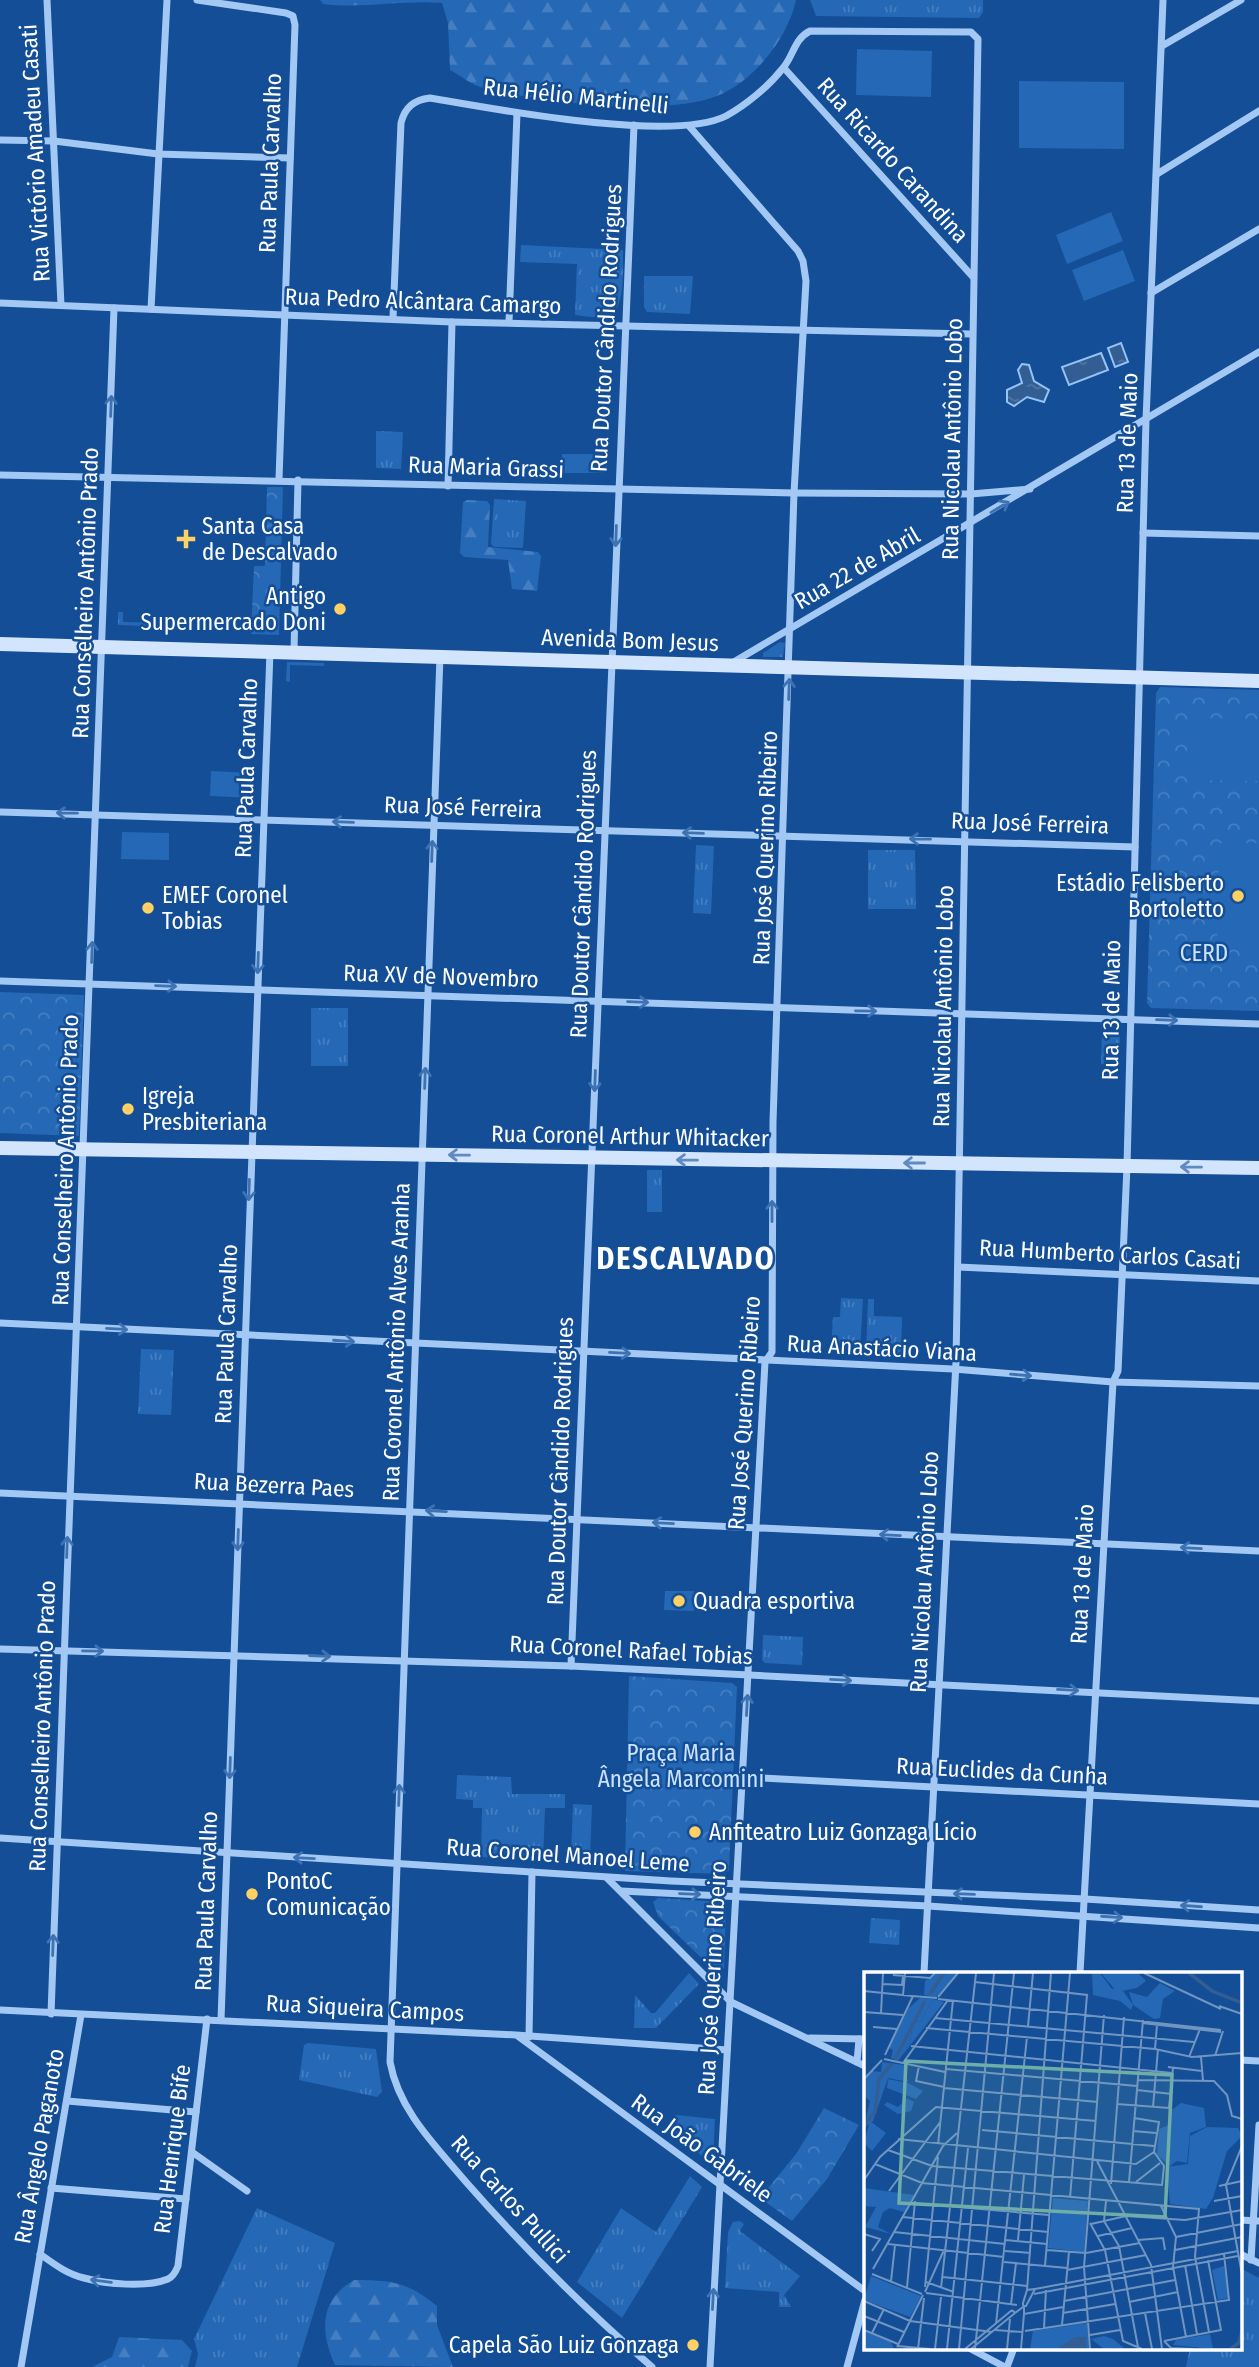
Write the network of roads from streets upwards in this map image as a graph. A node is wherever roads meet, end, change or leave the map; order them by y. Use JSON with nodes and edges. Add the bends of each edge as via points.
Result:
{"nodes":[{"id":1,"x":47,"y":0,"type":"edge"},
{"id":2,"x":167,"y":0,"type":"edge"},
{"id":3,"x":197,"y":0,"type":"edge"},
{"id":4,"x":1163,"y":0,"type":"edge"},
{"id":5,"x":1241,"y":0,"type":"edge"},
{"id":6,"x":978,"y":39,"type":"joint"},
{"id":7,"x":1162,"y":46,"type":"junction"},
{"id":8,"x":784,"y":68,"type":"junction"},
{"id":9,"x":1259,"y":111,"type":"edge"},
{"id":10,"x":517,"y":113,"type":"junction"},
{"id":11,"x":634,"y":125,"type":"junction"},
{"id":12,"x":689,"y":126,"type":"junction"},
{"id":13,"x":0,"y":140,"type":"edge"},
{"id":14,"x":54,"y":141,"type":"junction"},
{"id":15,"x":158,"y":154,"type":"junction"},
{"id":16,"x":290,"y":158,"type":"junction"},
{"id":17,"x":1157,"y":174,"type":"junction"},
{"id":18,"x":1259,"y":229,"type":"edge"},
{"id":19,"x":974,"y":277,"type":"junction"},
{"id":20,"x":1151,"y":293,"type":"junction"},
{"id":21,"x":0,"y":303,"type":"edge"},
{"id":22,"x":61,"y":304,"type":"junction"},
{"id":23,"x":114,"y":307,"type":"junction"},
{"id":24,"x":150,"y":309,"type":"junction"},
{"id":25,"x":283,"y":315,"type":"junction"},
{"id":26,"x":393,"y":318,"type":"junction"},
{"id":27,"x":452,"y":322,"type":"junction"},
{"id":28,"x":509,"y":322,"type":"junction"},
{"id":29,"x":628,"y":327,"type":"junction"},
{"id":30,"x":803,"y":331,"type":"junction"},
{"id":31,"x":971,"y":334,"type":"junction"},
{"id":32,"x":1259,"y":352,"type":"edge"},
{"id":33,"x":1146,"y":420,"type":"junction"},
{"id":34,"x":0,"y":475,"type":"edge"},
{"id":35,"x":108,"y":477,"type":"junction"},
{"id":36,"x":279,"y":479,"type":"junction"},
{"id":37,"x":298,"y":480,"type":"junction"},
{"id":38,"x":448,"y":486,"type":"junction"},
{"id":39,"x":1030,"y":489,"type":"junction"},
{"id":40,"x":617,"y":490,"type":"junction"},
{"id":41,"x":794,"y":493,"type":"junction"},
{"id":42,"x":971,"y":494,"type":"junction"},
{"id":43,"x":970,"y":525,"type":"junction"},
{"id":44,"x":1143,"y":533,"type":"junction"},
{"id":45,"x":1259,"y":536,"type":"edge"},
{"id":46,"x":790,"y":628,"type":"junction"},
{"id":47,"x":0,"y":644,"type":"edge"},
{"id":48,"x":102,"y":646,"type":"junction"},
{"id":49,"x":270,"y":650,"type":"junction"},
{"id":50,"x":294,"y":651,"type":"junction"},
{"id":51,"x":440,"y":656,"type":"junction"},
{"id":52,"x":611,"y":662,"type":"junction"},
{"id":53,"x":727,"y":666,"type":"junction"},
{"id":54,"x":790,"y":668,"type":"junction"},
{"id":55,"x":968,"y":671,"type":"junction"},
{"id":56,"x":1139,"y":677,"type":"junction"},
{"id":57,"x":1259,"y":681,"type":"edge"},
{"id":58,"x":0,"y":812,"type":"edge"},
{"id":59,"x":97,"y":814,"type":"junction"},
{"id":60,"x":264,"y":820,"type":"junction"},
{"id":61,"x":433,"y":825,"type":"junction"},
{"id":62,"x":605,"y":830,"type":"junction"},
{"id":63,"x":785,"y":837,"type":"junction"},
{"id":64,"x":964,"y":840,"type":"junction"},
{"id":65,"x":1135,"y":847,"type":"junction"},
{"id":66,"x":0,"y":981,"type":"edge"},
{"id":67,"x":91,"y":983,"type":"junction"},
{"id":68,"x":257,"y":989,"type":"junction"},
{"id":69,"x":427,"y":994,"type":"junction"},
{"id":70,"x":598,"y":1001,"type":"junction"},
{"id":71,"x":779,"y":1009,"type":"junction"},
{"id":72,"x":962,"y":1013,"type":"junction"},
{"id":73,"x":1129,"y":1019,"type":"junction"},
{"id":74,"x":1259,"y":1024,"type":"edge"},
{"id":75,"x":0,"y":1148,"type":"edge"},
{"id":76,"x":85,"y":1150,"type":"junction"},
{"id":77,"x":251,"y":1151,"type":"junction"},
{"id":78,"x":422,"y":1154,"type":"junction"},
{"id":79,"x":592,"y":1158,"type":"junction"},
{"id":80,"x":772,"y":1161,"type":"junction"},
{"id":81,"x":961,"y":1163,"type":"junction"},
{"id":82,"x":1128,"y":1166,"type":"junction"},
{"id":83,"x":1259,"y":1168,"type":"edge"},
{"id":84,"x":958,"y":1267,"type":"junction"},
{"id":85,"x":1123,"y":1275,"type":"junction"},
{"id":86,"x":1259,"y":1280,"type":"edge"},
{"id":87,"x":0,"y":1323,"type":"edge"},
{"id":88,"x":78,"y":1328,"type":"junction"},
{"id":89,"x":245,"y":1334,"type":"junction"},
{"id":90,"x":415,"y":1345,"type":"junction"},
{"id":91,"x":584,"y":1351,"type":"junction"},
{"id":92,"x":765,"y":1362,"type":"junction"},
{"id":93,"x":953,"y":1369,"type":"junction"},
{"id":94,"x":1112,"y":1382,"type":"junction"},
{"id":95,"x":1259,"y":1386,"type":"edge"},
{"id":96,"x":0,"y":1493,"type":"edge"},
{"id":97,"x":69,"y":1494,"type":"junction"},
{"id":98,"x":239,"y":1503,"type":"junction"},
{"id":99,"x":408,"y":1510,"type":"junction"},
{"id":100,"x":578,"y":1518,"type":"junction"},
{"id":101,"x":755,"y":1528,"type":"junction"},
{"id":102,"x":946,"y":1538,"type":"junction"},
{"id":103,"x":1102,"y":1544,"type":"junction"},
{"id":104,"x":1259,"y":1552,"type":"edge"},
{"id":105,"x":0,"y":1649,"type":"edge"},
{"id":106,"x":64,"y":1651,"type":"junction"},
{"id":107,"x":233,"y":1654,"type":"junction"},
{"id":108,"x":404,"y":1659,"type":"junction"},
{"id":109,"x":571,"y":1665,"type":"junction"},
{"id":110,"x":748,"y":1676,"type":"junction"},
{"id":111,"x":938,"y":1685,"type":"junction"},
{"id":112,"x":1095,"y":1691,"type":"junction"},
{"id":113,"x":1259,"y":1700,"type":"edge"},
{"id":114,"x":743,"y":1777,"type":"junction"},
{"id":115,"x":933,"y":1786,"type":"junction"},
{"id":116,"x":1090,"y":1795,"type":"junction"},
{"id":117,"x":1259,"y":1804,"type":"edge"},
{"id":118,"x":0,"y":1839,"type":"edge"},
{"id":119,"x":57,"y":1842,"type":"junction"},
{"id":120,"x":228,"y":1854,"type":"junction"},
{"id":121,"x":396,"y":1864,"type":"junction"},
{"id":122,"x":532,"y":1872,"type":"junction"},
{"id":123,"x":607,"y":1878,"type":"junction"},
{"id":124,"x":653,"y":1880,"type":"junction"},
{"id":125,"x":736,"y":1883,"type":"junction"},
{"id":126,"x":621,"y":1891,"type":"junction"},
{"id":127,"x":928,"y":1892,"type":"junction"},
{"id":128,"x":653,"y":1893,"type":"junction"},
{"id":129,"x":736,"y":1896,"type":"junction"},
{"id":130,"x":1085,"y":1899,"type":"junction"},
{"id":131,"x":928,"y":1906,"type":"junction"},
{"id":132,"x":1259,"y":1910,"type":"edge"},
{"id":133,"x":1084,"y":1916,"type":"junction"},
{"id":134,"x":1259,"y":1928,"type":"edge"},
{"id":135,"x":924,"y":1972,"type":"edge"},
{"id":136,"x":1080,"y":1972,"type":"edge"},
{"id":137,"x":731,"y":2002,"type":"junction"},
{"id":138,"x":0,"y":2010,"type":"edge"},
{"id":139,"x":51,"y":2014,"type":"junction"},
{"id":140,"x":81,"y":2015,"type":"junction"},
{"id":141,"x":207,"y":2019,"type":"junction"},
{"id":142,"x":221,"y":2020,"type":"junction"},
{"id":143,"x":390,"y":2029,"type":"junction"},
{"id":144,"x":516,"y":2035,"type":"junction"},
{"id":145,"x":529,"y":2037,"type":"junction"},
{"id":146,"x":808,"y":2038,"type":"junction"},
{"id":147,"x":862,"y":2039,"type":"edge"},
{"id":148,"x":727,"y":2050,"type":"junction"},
{"id":149,"x":857,"y":2062,"type":"junction"},
{"id":150,"x":864,"y":2066,"type":"edge"},
{"id":151,"x":67,"y":2101,"type":"junction"},
{"id":152,"x":196,"y":2112,"type":"junction"},
{"id":153,"x":1259,"y":2125,"type":"edge"},
{"id":154,"x":192,"y":2152,"type":"junction"},
{"id":155,"x":719,"y":2185,"type":"junction"},
{"id":156,"x":51,"y":2188,"type":"junction"},
{"id":157,"x":247,"y":2191,"type":"dead end"},
{"id":158,"x":186,"y":2199,"type":"junction"},
{"id":159,"x":1257,"y":2220,"type":"edge"},
{"id":160,"x":40,"y":2254,"type":"junction"},
{"id":161,"x":1255,"y":2262,"type":"edge"},
{"id":162,"x":864,"y":2290,"type":"edge"},
{"id":163,"x":864,"y":2304,"type":"edge"},
{"id":164,"x":973,"y":2350,"type":"edge"},
{"id":165,"x":1013,"y":2350,"type":"edge"},
{"id":166,"x":21,"y":2367,"type":"edge"},
{"id":167,"x":652,"y":2367,"type":"edge"},
{"id":168,"x":710,"y":2367,"type":"edge"},
{"id":169,"x":847,"y":2367,"type":"edge"},
{"id":170,"x":1006,"y":2367,"type":"edge"}],
"edges":[{"from":1,"to":14,"type":"street","name":"Rua Victório Amadeu Casati"},
{"from":2,"to":15,"type":"street"},
{"from":3,"to":16,"type":"street","name":"Rua Paula Carvalho","via":[[293,16]]},
{"from":4,"to":7,"type":"street","name":"Rua 13 de Maio"},
{"from":5,"to":7,"type":"street"},
{"from":6,"to":8,"type":"street","name":"Rua Hélio Martinelli","via":[[971,32],[810,31],[801,35]]},
{"from":6,"to":19,"type":"street","name":"Rua Nicolau Antônio Lobo"},
{"from":7,"to":17,"type":"street","name":"Rua 13 de Maio"},
{"from":8,"to":12,"type":"street","name":"Rua Hélio Martinelli","via":[[727,115]]},
{"from":8,"to":19,"type":"street","name":"Rua Ricardo Carandina"},
{"from":9,"to":17,"type":"street"},
{"from":10,"to":11,"type":"street","name":"Rua Hélio Martinelli"},
{"from":10,"to":26,"type":"street","name":"Rua Hélio Martinelli","via":[[430,98],[409,106],[401,123]]},
{"from":10,"to":28,"type":"street"},
{"from":11,"to":12,"type":"street","name":"Rua Hélio Martinelli"},
{"from":11,"to":29,"type":"street","name":"Rua Doutor Cândido Rodrigues"},
{"from":12,"to":30,"type":"street","name":"Rua José Querino Ribeiro","via":[[798,251],[805,270]]},
{"from":13,"to":14,"type":"street"},
{"from":14,"to":15,"type":"street"},
{"from":14,"to":22,"type":"street","name":"Rua Victório Amadeu Casati"},
{"from":15,"to":16,"type":"street"},
{"from":15,"to":24,"type":"street"},
{"from":16,"to":25,"type":"street","name":"Rua Paula Carvalho"},
{"from":17,"to":20,"type":"street","name":"Rua 13 de Maio"},
{"from":18,"to":20,"type":"street"},
{"from":19,"to":31,"type":"street","name":"Rua Nicolau Antônio Lobo"},
{"from":20,"to":33,"type":"street","name":"Rua 13 de Maio"},
{"from":21,"to":22,"type":"street","name":"Rua Pedro Alcântara Camargo"},
{"from":22,"to":23,"type":"street","name":"Rua Pedro Alcântara Camargo"},
{"from":23,"to":24,"type":"street","name":"Rua Pedro Alcântara Camargo"},
{"from":35,"to":23,"type":"street","name":"Rua Conselheiro Antônio Prado","one_way":true},
{"from":24,"to":25,"type":"street","name":"Rua Pedro Alcântara Camargo"},
{"from":25,"to":26,"type":"street","name":"Rua Pedro Alcântara Camargo"},
{"from":25,"to":36,"type":"street","name":"Rua Paula Carvalho"},
{"from":26,"to":27,"type":"street","name":"Rua Pedro Alcântara Camargo"},
{"from":27,"to":28,"type":"street","name":"Rua Pedro Alcântara Camargo"},
{"from":27,"to":38,"type":"street"},
{"from":28,"to":29,"type":"street","name":"Rua Pedro Alcântara Camargo"},
{"from":29,"to":30,"type":"street","name":"Rua Pedro Alcântara Camargo"},
{"from":29,"to":40,"type":"street","name":"Rua Doutor Cândido Rodrigues"},
{"from":30,"to":31,"type":"street","name":"Rua Pedro Alcântara Camargo"},
{"from":30,"to":41,"type":"street","name":"Rua José Querino Ribeiro"},
{"from":31,"to":42,"type":"street","name":"Rua Nicolau Antônio Lobo"},
{"from":32,"to":33,"type":"street","name":"Rua 22 de Abril"},
{"from":33,"to":39,"type":"street","name":"Rua 22 de Abril"},
{"from":33,"to":44,"type":"street","name":"Rua 13 de Maio"},
{"from":34,"to":35,"type":"street","name":"Rua Maria Grassi"},
{"from":35,"to":36,"type":"street","name":"Rua Maria Grassi"},
{"from":35,"to":48,"type":"street","name":"Rua Conselheiro Antônio Prado"},
{"from":36,"to":37,"type":"street","name":"Rua Maria Grassi"},
{"from":37,"to":38,"type":"street","name":"Rua Maria Grassi"},
{"from":37,"to":50,"type":"street"},
{"from":38,"to":40,"type":"street","name":"Rua Maria Grassi"},
{"from":39,"to":42,"type":"street","name":"Rua Maria Grassi"},
{"from":43,"to":39,"type":"street","name":"Rua 22 de Abril","one_way":true},
{"from":40,"to":41,"type":"street","name":"Rua Maria Grassi"},
{"from":40,"to":52,"type":"street","name":"Rua Doutor Cândido Rodrigues","one_way":true},
{"from":41,"to":42,"type":"street","name":"Rua Maria Grassi"},
{"from":41,"to":46,"type":"street","name":"Rua José Querino Ribeiro"},
{"from":42,"to":43,"type":"street","name":"Rua Nicolau Antônio Lobo"},
{"from":43,"to":46,"type":"street","name":"Rua 22 de Abril"},
{"from":43,"to":55,"type":"street","name":"Rua Nicolau Antônio Lobo"},
{"from":44,"to":45,"type":"street"},
{"from":44,"to":56,"type":"street","name":"Rua 13 de Maio"},
{"from":46,"to":53,"type":"street","name":"Rua 22 de Abril"},
{"from":46,"to":54,"type":"street","name":"Rua José Querino Ribeiro"},
{"from":47,"to":48,"type":"street","name":"Avenida Bom Jesus"},
{"from":48,"to":49,"type":"street","name":"Avenida Bom Jesus"},
{"from":48,"to":59,"type":"street","name":"Rua Conselheiro Antônio Prado"},
{"from":49,"to":50,"type":"street","name":"Avenida Bom Jesus"},
{"from":49,"to":60,"type":"street","name":"Rua Paula Carvalho"},
{"from":50,"to":51,"type":"street","name":"Avenida Bom Jesus"},
{"from":51,"to":52,"type":"street","name":"Avenida Bom Jesus"},
{"from":51,"to":61,"type":"street","name":"Rua Coronel Antônio Alves Aranha"},
{"from":52,"to":53,"type":"street","name":"Avenida Bom Jesus"},
{"from":52,"to":62,"type":"street","name":"Rua Doutor Cândido Rodrigues"},
{"from":53,"to":54,"type":"street","name":"Avenida Bom Jesus"},
{"from":54,"to":55,"type":"street","name":"Avenida Bom Jesus"},
{"from":63,"to":54,"type":"street","name":"Rua José Querino Ribeiro","one_way":true},
{"from":55,"to":56,"type":"street","name":"Avenida Bom Jesus"},
{"from":55,"to":64,"type":"street","name":"Rua Nicolau Antônio Lobo"},
{"from":56,"to":57,"type":"street","name":"Avenida Bom Jesus"},
{"from":56,"to":65,"type":"street","name":"Rua 13 de Maio"},
{"from":59,"to":58,"type":"street","name":"Rua José Ferreira","one_way":true},
{"from":59,"to":60,"type":"street","name":"Rua José Ferreira"},
{"from":67,"to":59,"type":"street","name":"Rua Conselheiro Antônio Prado","one_way":true},
{"from":61,"to":60,"type":"street","name":"Rua José Ferreira","one_way":true},
{"from":60,"to":68,"type":"street","name":"Rua Paula Carvalho","one_way":true},
{"from":61,"to":62,"type":"street","name":"Rua José Ferreira"},
{"from":69,"to":61,"type":"street","name":"Rua Coronel Antônio Alves Aranha","one_way":true},
{"from":63,"to":62,"type":"street","name":"Rua José Ferreira","one_way":true},
{"from":62,"to":70,"type":"street","name":"Rua Doutor Cândido Rodrigues"},
{"from":64,"to":63,"type":"street","name":"Rua José Ferreira","one_way":true},
{"from":63,"to":71,"type":"street","name":"Rua José Querino Ribeiro"},
{"from":64,"to":65,"type":"street","name":"Rua José Ferreira"},
{"from":64,"to":72,"type":"street","name":"Rua Nicolau Antônio Lobo"},
{"from":65,"to":73,"type":"street","name":"Rua 13 de Maio"},
{"from":66,"to":67,"type":"street","name":"Rua XV de Novembro"},
{"from":67,"to":68,"type":"street","name":"Rua XV de Novembro","one_way":true},
{"from":67,"to":76,"type":"street","name":"Rua Conselheiro Antônio Prado"},
{"from":68,"to":69,"type":"street","name":"Rua XV de Novembro"},
{"from":68,"to":77,"type":"street","name":"Rua Paula Carvalho"},
{"from":69,"to":70,"type":"street","name":"Rua XV de Novembro"},
{"from":78,"to":69,"type":"street","name":"Rua Coronel Antônio Alves Aranha","one_way":true},
{"from":70,"to":71,"type":"street","name":"Rua XV de Novembro","one_way":true},
{"from":70,"to":79,"type":"street","name":"Rua Doutor Cândido Rodrigues","one_way":true},
{"from":71,"to":72,"type":"street","name":"Rua XV de Novembro","one_way":true},
{"from":71,"to":80,"type":"street","name":"Rua José Querino Ribeiro"},
{"from":72,"to":73,"type":"street","name":"Rua XV de Novembro"},
{"from":72,"to":81,"type":"street","name":"Rua Nicolau Antônio Lobo"},
{"from":73,"to":74,"type":"street","name":"Rua XV de Novembro","one_way":true},
{"from":73,"to":82,"type":"street","name":"Rua 13 de Maio"},
{"from":75,"to":76,"type":"street","name":"Rua Coronel Arthur Whitacker"},
{"from":76,"to":77,"type":"street","name":"Rua Coronel Arthur Whitacker"},
{"from":76,"to":88,"type":"street","name":"Rua Conselheiro Antônio Prado"},
{"from":77,"to":78,"type":"street","name":"Rua Coronel Arthur Whitacker"},
{"from":77,"to":89,"type":"street","name":"Rua Paula Carvalho","one_way":true},
{"from":79,"to":78,"type":"street","name":"Rua Coronel Arthur Whitacker","one_way":true},
{"from":78,"to":90,"type":"street","name":"Rua Coronel Antônio Alves Aranha"},
{"from":80,"to":79,"type":"street","name":"Rua Coronel Arthur Whitacker","one_way":true},
{"from":79,"to":91,"type":"street","name":"Rua Doutor Cândido Rodrigues"},
{"from":81,"to":80,"type":"street","name":"Rua Coronel Arthur Whitacker","one_way":true},
{"from":92,"to":80,"type":"street","name":"Rua José Querino Ribeiro","one_way":true,"via":[[772,1352]]},
{"from":81,"to":82,"type":"street","name":"Rua Coronel Arthur Whitacker"},
{"from":81,"to":84,"type":"street","name":"Rua Nicolau Antônio Lobo"},
{"from":83,"to":82,"type":"street","name":"Rua Coronel Arthur Whitacker","one_way":true},
{"from":82,"to":85,"type":"street","name":"Rua 13 de Maio"},
{"from":84,"to":85,"type":"street","name":"Rua Humberto Carlos Casati"},
{"from":84,"to":93,"type":"street","name":"Rua Nicolau Antônio Lobo"},
{"from":85,"to":86,"type":"street","name":"Rua Humberto Carlos Casati"},
{"from":85,"to":94,"type":"street","name":"Rua 13 de Maio","via":[[1118,1371]]},
{"from":87,"to":88,"type":"street","name":"Rua Anastácio Viana"},
{"from":88,"to":89,"type":"street","name":"Rua Anastácio Viana","one_way":true},
{"from":88,"to":97,"type":"street","name":"Rua Conselheiro Antônio Prado"},
{"from":89,"to":90,"type":"street","name":"Rua Anastácio Viana","one_way":true},
{"from":89,"to":98,"type":"street","name":"Rua Paula Carvalho"},
{"from":90,"to":91,"type":"street","name":"Rua Anastácio Viana"},
{"from":90,"to":99,"type":"street","name":"Rua Coronel Antônio Alves Aranha"},
{"from":91,"to":92,"type":"street","name":"Rua Anastácio Viana","one_way":true},
{"from":91,"to":100,"type":"street","name":"Rua Doutor Cândido Rodrigues"},
{"from":92,"to":93,"type":"street","name":"Rua Anastácio Viana"},
{"from":92,"to":101,"type":"street","name":"Rua José Querino Ribeiro"},
{"from":93,"to":94,"type":"street","name":"Rua Anastácio Viana","one_way":true},
{"from":93,"to":102,"type":"street","name":"Rua Nicolau Antônio Lobo"},
{"from":94,"to":95,"type":"street","name":"Rua Anastácio Viana"},
{"from":94,"to":103,"type":"street","name":"Rua 13 de Maio"},
{"from":96,"to":97,"type":"street","name":"Rua Bezerra Paes"},
{"from":97,"to":98,"type":"street","name":"Rua Bezerra Paes"},
{"from":106,"to":97,"type":"street","name":"Rua Conselheiro Antônio Prado","one_way":true},
{"from":98,"to":99,"type":"street","name":"Rua Bezerra Paes"},
{"from":98,"to":107,"type":"street","name":"Rua Paula Carvalho","one_way":true},
{"from":100,"to":99,"type":"street","name":"Rua Bezerra Paes","one_way":true},
{"from":99,"to":108,"type":"street","name":"Rua Coronel Antônio Alves Aranha"},
{"from":101,"to":100,"type":"street","name":"Rua Bezerra Paes","one_way":true},
{"from":100,"to":109,"type":"street","name":"Rua Doutor Cândido Rodrigues"},
{"from":102,"to":101,"type":"street","name":"Rua Bezerra Paes","one_way":true},
{"from":101,"to":110,"type":"street","name":"Rua José Querino Ribeiro"},
{"from":102,"to":103,"type":"street","name":"Rua Bezerra Paes"},
{"from":102,"to":111,"type":"street","name":"Rua Nicolau Antônio Lobo"},
{"from":104,"to":103,"type":"street","name":"Rua Bezerra Paes","one_way":true},
{"from":103,"to":112,"type":"street","name":"Rua 13 de Maio"},
{"from":105,"to":106,"type":"street","name":"Rua Coronel Rafael Tobias"},
{"from":106,"to":107,"type":"street","name":"Rua Coronel Rafael Tobias","one_way":true},
{"from":106,"to":119,"type":"street","name":"Rua Conselheiro Antônio Prado"},
{"from":107,"to":108,"type":"street","name":"Rua Coronel Rafael Tobias","one_way":true},
{"from":107,"to":120,"type":"street","name":"Rua Paula Carvalho","one_way":true},
{"from":108,"to":109,"type":"street","name":"Rua Coronel Rafael Tobias"},
{"from":121,"to":108,"type":"street","name":"Rua Coronel Antônio Alves Aranha","one_way":true},
{"from":109,"to":110,"type":"street","name":"Rua Coronel Rafael Tobias"},
{"from":110,"to":111,"type":"street","name":"Rua Coronel Rafael Tobias","one_way":true},
{"from":114,"to":110,"type":"street","name":"Rua José Querino Ribeiro","one_way":true},
{"from":111,"to":112,"type":"street","name":"Rua Coronel Rafael Tobias","one_way":true},
{"from":111,"to":115,"type":"street","name":"Rua Nicolau Antônio Lobo"},
{"from":112,"to":113,"type":"street","name":"Rua Coronel Rafael Tobias"},
{"from":112,"to":116,"type":"street","name":"Rua 13 de Maio"},
{"from":114,"to":115,"type":"street","name":"Rua Euclides da Cunha"},
{"from":114,"to":125,"type":"street","name":"Rua José Querino Ribeiro"},
{"from":115,"to":116,"type":"street","name":"Rua Euclides da Cunha"},
{"from":115,"to":127,"type":"street","name":"Rua Nicolau Antônio Lobo"},
{"from":116,"to":117,"type":"street","name":"Rua Euclides da Cunha"},
{"from":116,"to":130,"type":"street","name":"Rua 13 de Maio"},
{"from":118,"to":119,"type":"street","name":"Rua Coronel Manoel Leme"},
{"from":119,"to":120,"type":"street","name":"Rua Coronel Manoel Leme"},
{"from":139,"to":119,"type":"street","name":"Rua Conselheiro Antônio Prado","one_way":true},
{"from":121,"to":120,"type":"street","name":"Rua Coronel Manoel Leme","one_way":true},
{"from":120,"to":142,"type":"street","name":"Rua Paula Carvalho"},
{"from":121,"to":122,"type":"street","name":"Rua Coronel Manoel Leme"},
{"from":121,"to":143,"type":"street","name":"Rua Coronel Antônio Alves Aranha"},
{"from":122,"to":123,"type":"street","name":"Rua Coronel Manoel Leme"},
{"from":122,"to":145,"type":"street"},
{"from":123,"to":124,"type":"street","name":"Rua Coronel Manoel Leme"},
{"from":123,"to":126,"type":"street"},
{"from":124,"to":125,"type":"street","name":"Rua Coronel Manoel Leme"},
{"from":124,"to":128,"type":"street"},
{"from":125,"to":127,"type":"street","name":"Rua Coronel Manoel Leme"},
{"from":125,"to":129,"type":"street","name":"Rua José Querino Ribeiro"},
{"from":126,"to":128,"type":"street","name":"Rua Coronel Manoel Leme"},
{"from":126,"to":137,"type":"street"},
{"from":130,"to":127,"type":"street","name":"Rua Coronel Manoel Leme","one_way":true},
{"from":127,"to":131,"type":"street","name":"Rua Nicolau Antônio Lobo"},
{"from":128,"to":129,"type":"street","name":"Rua Coronel Manoel Leme","one_way":true},
{"from":129,"to":131,"type":"street","name":"Rua Coronel Manoel Leme"},
{"from":129,"to":137,"type":"street","name":"Rua José Querino Ribeiro"},
{"from":132,"to":130,"type":"street","name":"Rua Coronel Manoel Leme","one_way":true},
{"from":130,"to":133,"type":"street","name":"Rua 13 de Maio"},
{"from":131,"to":133,"type":"street","name":"Rua Coronel Manoel Leme"},
{"from":131,"to":135,"type":"street","name":"Rua Nicolau Antônio Lobo"},
{"from":133,"to":134,"type":"street","name":"Rua Coronel Manoel Leme","one_way":true},
{"from":133,"to":136,"type":"street","name":"Rua 13 de Maio"},
{"from":137,"to":146,"type":"street"},
{"from":137,"to":148,"type":"street","name":"Rua José Querino Ribeiro"},
{"from":138,"to":139,"type":"street","name":"Rua Siqueira Campos"},
{"from":139,"to":140,"type":"street","name":"Rua Siqueira Campos"},
{"from":140,"to":141,"type":"street","name":"Rua Siqueira Campos"},
{"from":140,"to":151,"type":"street","name":"Rua Ângelo Paganoto"},
{"from":141,"to":142,"type":"street","name":"Rua Siqueira Campos"},
{"from":141,"to":152,"type":"street","name":"Rua Henrique Bife"},
{"from":142,"to":143,"type":"street","name":"Rua Siqueira Campos"},
{"from":143,"to":144,"type":"street","name":"Rua Siqueira Campos"},
{"from":143,"to":167,"type":"street","name":"Rua Carlos Pullici","via":[[393,2080],[420,2128],[591,2314]]},
{"from":144,"to":145,"type":"street","name":"Rua Siqueira Campos"},
{"from":144,"to":155,"type":"street","name":"Rua João Gabriele"},
{"from":145,"to":148,"type":"street","name":"Rua Siqueira Campos"},
{"from":146,"to":147,"type":"street"},
{"from":146,"to":149,"type":"street"},
{"from":147,"to":149,"type":"street"},
{"from":148,"to":155,"type":"street","name":"Rua José Querino Ribeiro"},
{"from":149,"to":150,"type":"street"},
{"from":151,"to":152,"type":"street"},
{"from":151,"to":156,"type":"street","name":"Rua Ângelo Paganoto"},
{"from":152,"to":154,"type":"street","name":"Rua Henrique Bife"},
{"from":153,"to":159,"type":"street"},
{"from":154,"to":157,"type":"street"},
{"from":154,"to":158,"type":"street","name":"Rua Henrique Bife"},
{"from":155,"to":162,"type":"street","name":"Rua João Gabriele"},
{"from":168,"to":155,"type":"street","name":"Rua José Querino Ribeiro","one_way":true},
{"from":156,"to":158,"type":"street"},
{"from":156,"to":160,"type":"street","name":"Rua Ângelo Paganoto"},
{"from":158,"to":160,"type":"street","name":"Rua Henrique Bife","one_way":true,"via":[[178,2266],[168,2279],[145,2283],[85,2278]]},
{"from":159,"to":161,"type":"street"},
{"from":160,"to":166,"type":"street","name":"Rua Ângelo Paganoto"},
{"from":163,"to":169,"type":"street"},
{"from":164,"to":170,"type":"street"},
{"from":165,"to":170,"type":"street"}]}
